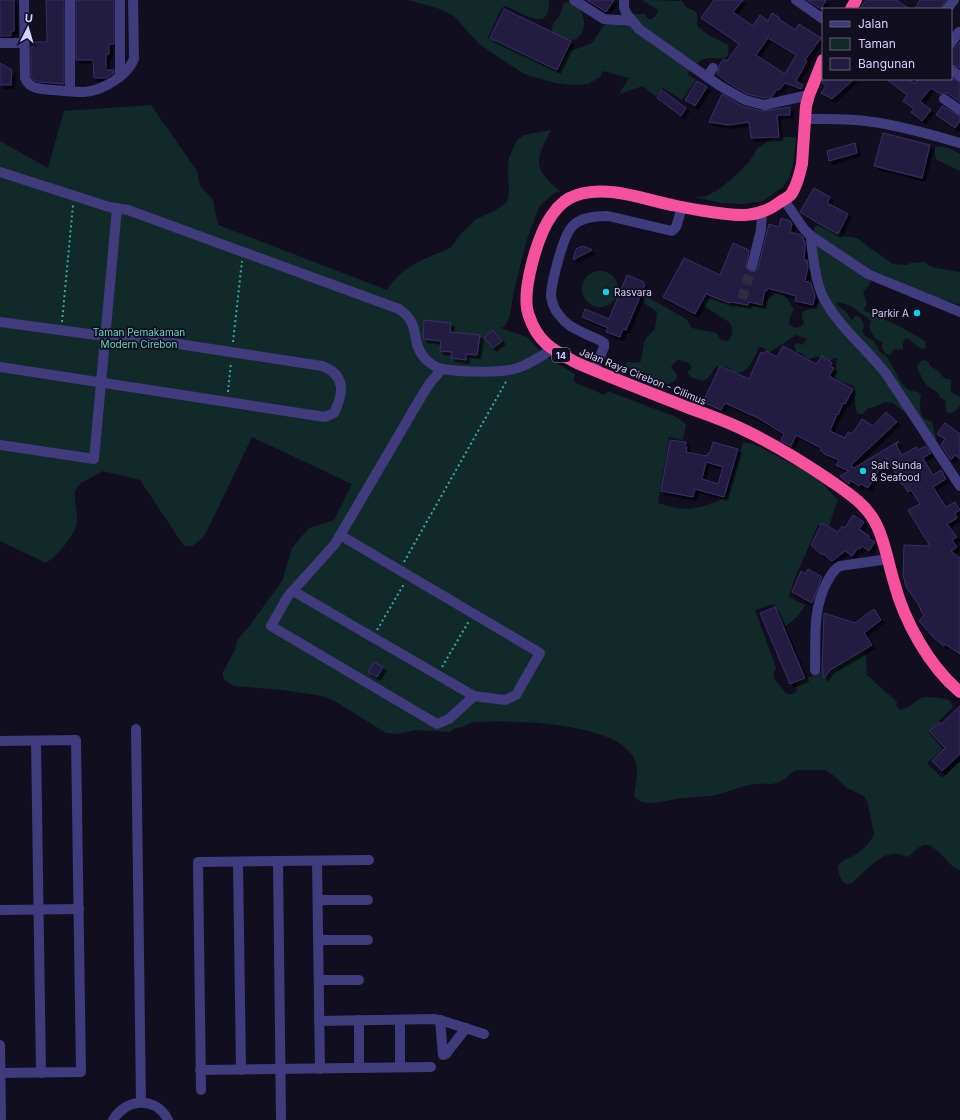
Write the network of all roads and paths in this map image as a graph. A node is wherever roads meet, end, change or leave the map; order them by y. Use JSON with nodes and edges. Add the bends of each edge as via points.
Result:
{"nodes":[{"id":1,"x":24,"y":0,"type":"edge"},
{"id":2,"x":70,"y":0,"type":"edge"},
{"id":3,"x":120,"y":0,"type":"edge"},
{"id":4,"x":133,"y":0,"type":"edge"},
{"id":5,"x":574,"y":0,"type":"edge"},
{"id":6,"x":624,"y":0,"type":"edge"},
{"id":7,"x":796,"y":0,"type":"edge"},
{"id":8,"x":954,"y":0,"type":"edge"},
{"id":9,"x":948,"y":8,"type":"edge"},
{"id":10,"x":822,"y":18,"type":"edge"},
{"id":11,"x":631,"y":21,"type":"junction"},
{"id":12,"x":957,"y":30,"type":"edge"},
{"id":13,"x":952,"y":41,"type":"edge"},
{"id":14,"x":0,"y":43,"type":"edge"},
{"id":15,"x":24,"y":43,"type":"junction"},
{"id":16,"x":822,"y":62,"type":"edge"},
{"id":17,"x":713,"y":68,"type":"dead end"},
{"id":18,"x":120,"y":76,"type":"junction"},
{"id":19,"x":707,"y":77,"type":"junction"},
{"id":20,"x":70,"y":92,"type":"junction"},
{"id":21,"x":809,"y":95,"type":"junction"},
{"id":22,"x":944,"y":99,"type":"dead end"},
{"id":23,"x":960,"y":110,"type":"edge"},
{"id":24,"x":806,"y":119,"type":"junction"},
{"id":25,"x":960,"y":143,"type":"edge"},
{"id":26,"x":0,"y":172,"type":"edge"},
{"id":27,"x":74,"y":196,"type":"junction"},
{"id":28,"x":784,"y":200,"type":"junction"},
{"id":29,"x":682,"y":207,"type":"junction"},
{"id":30,"x":117,"y":208,"type":"junction"},
{"id":31,"x":762,"y":212,"type":"junction"},
{"id":32,"x":811,"y":236,"type":"junction"},
{"id":33,"x":243,"y":252,"type":"junction"},
{"id":34,"x":752,"y":266,"type":"tunnel mouth"},
{"id":35,"x":960,"y":312,"type":"edge"},
{"id":36,"x":0,"y":322,"type":"edge"},
{"id":37,"x":62,"y":330,"type":"junction"},
{"id":38,"x":105,"y":335,"type":"junction"},
{"id":39,"x":552,"y":349,"type":"junction"},
{"id":40,"x":232,"y":353,"type":"junction"},
{"id":41,"x":0,"y":367,"type":"edge"},
{"id":42,"x":442,"y":369,"type":"junction"},
{"id":43,"x":513,"y":370,"type":"junction"},
{"id":44,"x":594,"y":371,"type":"junction"},
{"id":45,"x":101,"y":382,"type":"junction"},
{"id":46,"x":227,"y":401,"type":"junction"},
{"id":47,"x":0,"y":445,"type":"edge"},
{"id":48,"x":960,"y":486,"type":"edge"},
{"id":49,"x":340,"y":535,"type":"junction"},
{"id":50,"x":888,"y":559,"type":"junction"},
{"id":51,"x":399,"y":570,"type":"junction"},
{"id":52,"x":409,"y":576,"type":"junction"},
{"id":53,"x":293,"y":591,"type":"junction"},
{"id":54,"x":473,"y":613,"type":"junction"},
{"id":55,"x":373,"y":638,"type":"junction"},
{"id":56,"x":815,"y":670,"type":"dead end"},
{"id":57,"x":437,"y":675,"type":"junction"},
{"id":58,"x":960,"y":692,"type":"edge"},
{"id":59,"x":474,"y":696,"type":"junction"},
{"id":60,"x":136,"y":729,"type":"dead end"},
{"id":61,"x":36,"y":740,"type":"junction"},
{"id":62,"x":0,"y":741,"type":"edge"},
{"id":63,"x":369,"y":860,"type":"dead end"},
{"id":64,"x":278,"y":861,"type":"junction"},
{"id":65,"x":318,"y":861,"type":"junction"},
{"id":66,"x":238,"y":862,"type":"junction"},
{"id":67,"x":318,"y":900,"type":"junction"},
{"id":68,"x":368,"y":900,"type":"dead end"},
{"id":69,"x":79,"y":909,"type":"junction"},
{"id":70,"x":0,"y":910,"type":"edge"},
{"id":71,"x":38,"y":910,"type":"junction"},
{"id":72,"x":318,"y":940,"type":"junction"},
{"id":73,"x":368,"y":940,"type":"dead end"},
{"id":74,"x":319,"y":980,"type":"junction"},
{"id":75,"x":359,"y":980,"type":"dead end"},
{"id":76,"x":359,"y":1020,"type":"junction"},
{"id":77,"x":400,"y":1020,"type":"junction"},
{"id":78,"x":440,"y":1020,"type":"junction"},
{"id":79,"x":319,"y":1021,"type":"junction"},
{"id":80,"x":466,"y":1028,"type":"junction"},
{"id":81,"x":484,"y":1034,"type":"dead end"},
{"id":82,"x":0,"y":1045,"type":"edge"},
{"id":83,"x":400,"y":1067,"type":"junction"},
{"id":84,"x":431,"y":1067,"type":"dead end"},
{"id":85,"x":360,"y":1068,"type":"junction"},
{"id":86,"x":281,"y":1069,"type":"junction"},
{"id":87,"x":320,"y":1069,"type":"junction"},
{"id":88,"x":200,"y":1070,"type":"junction"},
{"id":89,"x":241,"y":1070,"type":"junction"},
{"id":90,"x":0,"y":1073,"type":"edge"},
{"id":91,"x":41,"y":1073,"type":"junction"},
{"id":92,"x":201,"y":1090,"type":"dead end"},
{"id":93,"x":141,"y":1102,"type":"junction"},
{"id":94,"x":1,"y":1120,"type":"edge"},
{"id":95,"x":113,"y":1120,"type":"edge"},
{"id":96,"x":168,"y":1120,"type":"edge"},
{"id":97,"x":281,"y":1120,"type":"edge"}],
"edges":[{"from":1,"to":15,"type":"street"},
{"from":2,"to":20,"type":"street"},
{"from":3,"to":18,"type":"street"},
{"from":4,"to":18,"type":"street","via":[[134,60]]},
{"from":5,"to":11,"type":"street","via":[[604,19]]},
{"from":6,"to":11,"type":"street","via":[[624,7]]},
{"from":7,"to":10,"type":"street"},
{"from":8,"to":9,"type":"street"},
{"from":11,"to":19,"type":"street","via":[[653,40]]},
{"from":12,"to":13,"type":"street"},
{"from":14,"to":15,"type":"street"},
{"from":15,"to":20,"type":"street","via":[[27,84],[39,89]]},
{"from":16,"to":21,"type":"highway","name":"Jalan Raya Cirebon - Cilimus","number":"14"},
{"from":17,"to":19,"type":"street"},
{"from":18,"to":20,"type":"street","via":[[94,90]]},
{"from":19,"to":21,"type":"street","via":[[755,104],[774,104]]},
{"from":21,"to":24,"type":"highway","name":"Jalan Raya Cirebon - Cilimus","number":"14"},
{"from":22,"to":23,"type":"street"},
{"from":24,"to":25,"type":"street","via":[[873,122]]},
{"from":24,"to":28,"type":"highway","name":"Jalan Raya Cirebon - Cilimus","number":"14","via":[[800,172],[792,194]]},
{"from":26,"to":27,"type":"street"},
{"from":27,"to":30,"type":"street"},
{"from":27,"to":37,"type":"path"},
{"from":28,"to":31,"type":"highway","name":"Jalan Raya Cirebon - Cilimus","number":"14"},
{"from":28,"to":32,"type":"street"},
{"from":29,"to":31,"type":"highway","name":"Jalan Raya Cirebon - Cilimus","number":"14","via":[[740,216]]},
{"from":29,"to":39,"type":"highway","name":"Jalan Raya Cirebon - Cilimus","number":"14","via":[[602,192],[576,195],[558,206],[542,234],[530,275],[526,300],[528,314],[536,332]]},
{"from":29,"to":44,"type":"street","via":[[676,227],[672,231],[598,216],[578,222],[565,237],[551,298],[560,317],[604,343]]},
{"from":30,"to":33,"type":"street"},
{"from":30,"to":38,"type":"street"},
{"from":31,"to":34,"type":"street"},
{"from":32,"to":35,"type":"street","via":[[868,274]]},
{"from":32,"to":48,"type":"street","via":[[816,275],[824,298],[840,322],[887,375]]},
{"from":33,"to":40,"type":"path"},
{"from":33,"to":42,"type":"street","via":[[399,309],[411,320],[422,356],[429,363]]},
{"from":36,"to":37,"type":"street"},
{"from":37,"to":38,"type":"street"},
{"from":38,"to":40,"type":"street","via":[[120,335]]},
{"from":38,"to":45,"type":"street"},
{"from":39,"to":43,"type":"street"},
{"from":39,"to":44,"type":"highway","name":"Jalan Raya Cirebon - Cilimus","number":"14"},
{"from":40,"to":46,"type":"path"},
{"from":40,"to":46,"type":"street","via":[[330,369],[340,382],[341,394],[334,413],[325,417]]},
{"from":41,"to":45,"type":"street"},
{"from":42,"to":43,"type":"street"},
{"from":42,"to":49,"type":"street","via":[[424,392]]},
{"from":43,"to":51,"type":"path"},
{"from":44,"to":50,"type":"highway","name":"Jalan Raya Cirebon - Cilimus","number":"14","via":[[739,427],[820,474],[857,500],[868,512],[876,522]]},
{"from":45,"to":46,"type":"street"},
{"from":45,"to":47,"type":"street","via":[[94,459]]},
{"from":49,"to":51,"type":"street"},
{"from":49,"to":53,"type":"street"},
{"from":50,"to":56,"type":"street","via":[[840,566],[829,577],[819,599],[815,624]]},
{"from":50,"to":58,"type":"highway","name":"Jalan Raya Cirebon - Cilimus","number":"14","via":[[904,612],[921,644],[940,673]]},
{"from":51,"to":52,"type":"street"},
{"from":52,"to":54,"type":"street"},
{"from":52,"to":55,"type":"path"},
{"from":53,"to":55,"type":"street"},
{"from":53,"to":59,"type":"street","via":[[271,626],[437,724],[449,719]]},
{"from":54,"to":57,"type":"path"},
{"from":54,"to":59,"type":"street","via":[[540,653],[516,695],[505,700]]},
{"from":55,"to":57,"type":"street"},
{"from":57,"to":59,"type":"street"},
{"from":60,"to":93,"type":"street"},
{"from":61,"to":62,"type":"street"},
{"from":61,"to":69,"type":"street","via":[[76,740]]},
{"from":61,"to":71,"type":"street"},
{"from":63,"to":65,"type":"street"},
{"from":64,"to":65,"type":"street"},
{"from":64,"to":66,"type":"street"},
{"from":64,"to":86,"type":"street"},
{"from":65,"to":67,"type":"street"},
{"from":66,"to":88,"type":"street","via":[[198,862]]},
{"from":66,"to":89,"type":"street"},
{"from":67,"to":68,"type":"street"},
{"from":67,"to":72,"type":"street"},
{"from":69,"to":71,"type":"street"},
{"from":69,"to":91,"type":"street","via":[[81,1072]]},
{"from":70,"to":71,"type":"street"},
{"from":71,"to":91,"type":"street"},
{"from":72,"to":73,"type":"street"},
{"from":72,"to":74,"type":"street"},
{"from":74,"to":75,"type":"street"},
{"from":74,"to":79,"type":"street"},
{"from":76,"to":77,"type":"street"},
{"from":76,"to":79,"type":"street"},
{"from":76,"to":85,"type":"street"},
{"from":77,"to":78,"type":"street"},
{"from":77,"to":83,"type":"street"},
{"from":78,"to":80,"type":"street"},
{"from":78,"to":80,"type":"street","via":[[443,1055]]},
{"from":79,"to":87,"type":"street"},
{"from":80,"to":81,"type":"street"},
{"from":82,"to":90,"type":"street"},
{"from":83,"to":84,"type":"street"},
{"from":83,"to":85,"type":"street"},
{"from":85,"to":87,"type":"street"},
{"from":86,"to":87,"type":"street"},
{"from":86,"to":89,"type":"street"},
{"from":86,"to":97,"type":"street"},
{"from":88,"to":89,"type":"street"},
{"from":88,"to":92,"type":"street"},
{"from":90,"to":91,"type":"street"},
{"from":90,"to":94,"type":"street"},
{"from":93,"to":95,"type":"street","via":[[124,1107]]},
{"from":93,"to":96,"type":"street","via":[[159,1108]]}]}
